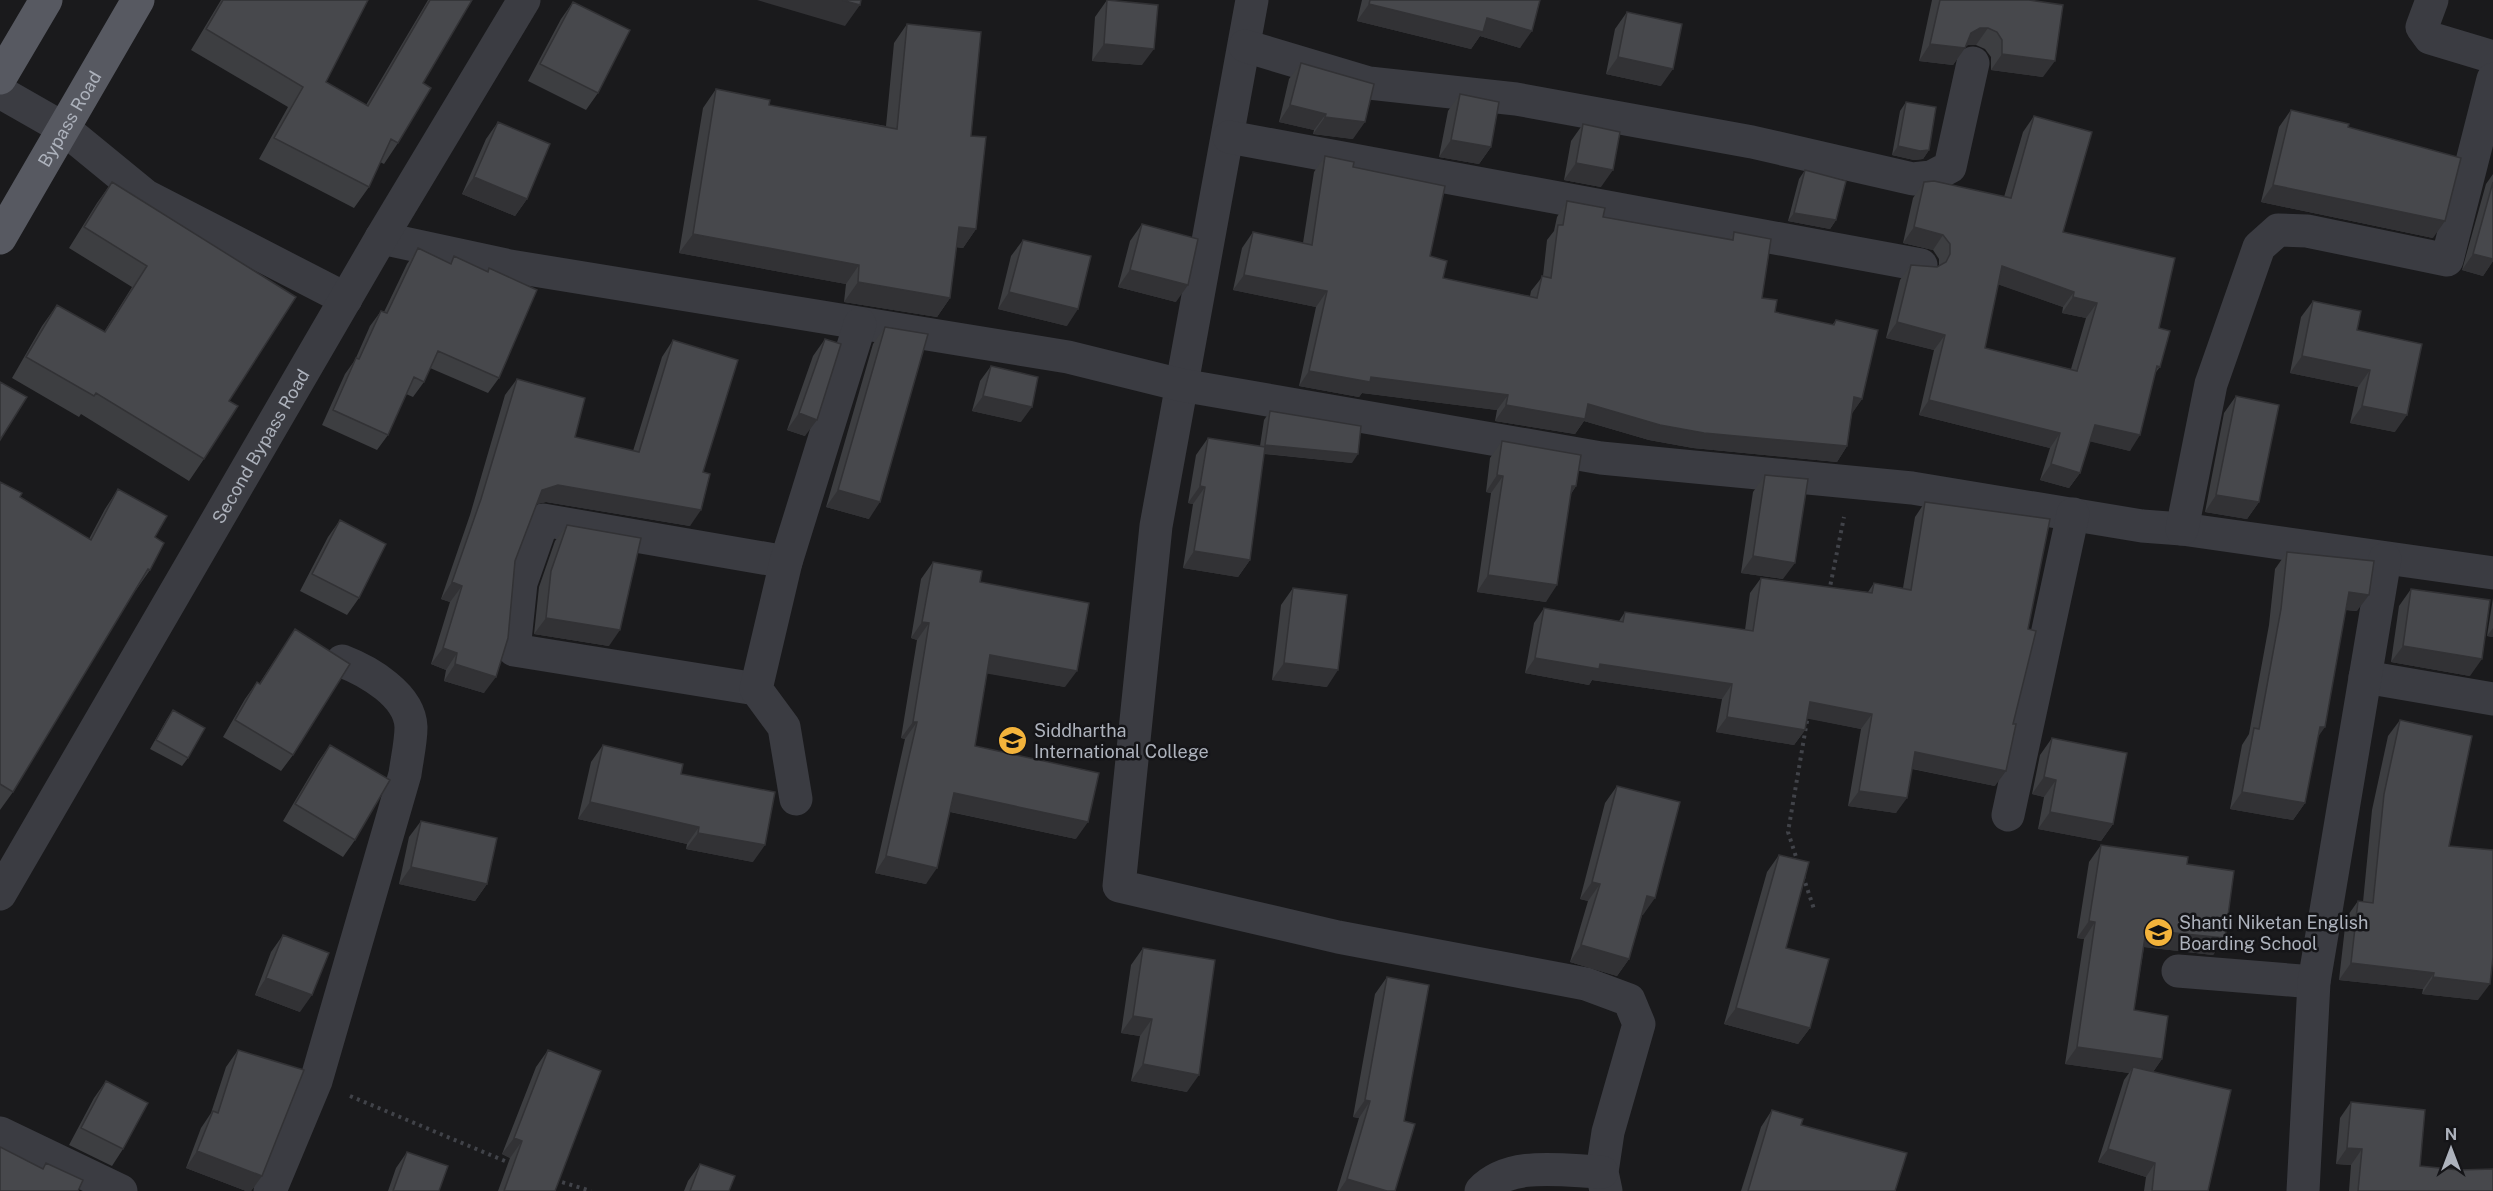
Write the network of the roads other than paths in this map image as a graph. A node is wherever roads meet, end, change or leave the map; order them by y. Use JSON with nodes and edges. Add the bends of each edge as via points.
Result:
{"nodes":[{"id":1,"x":46,"y":0,"type":"edge"},
{"id":2,"x":138,"y":0,"type":"edge"},
{"id":3,"x":524,"y":0,"type":"edge"},
{"id":4,"x":1252,"y":0,"type":"edge"},
{"id":5,"x":2432,"y":0,"type":"edge"},
{"id":6,"x":1245,"y":46,"type":"junction"},
{"id":7,"x":2493,"y":57,"type":"edge"},
{"id":8,"x":1973,"y":63,"type":"dead end"},
{"id":9,"x":0,"y":78,"type":"edge"},
{"id":10,"x":2493,"y":79,"type":"edge"},
{"id":11,"x":0,"y":92,"type":"edge"},
{"id":12,"x":63,"y":128,"type":"junction"},
{"id":13,"x":1229,"y":137,"type":"junction"},
{"id":14,"x":0,"y":238,"type":"edge"},
{"id":15,"x":381,"y":238,"type":"junction"},
{"id":16,"x":1921,"y":265,"type":"edge"},
{"id":17,"x":346,"y":299,"type":"junction"},
{"id":18,"x":860,"y":324,"type":"junction"},
{"id":19,"x":1181,"y":385,"type":"junction"},
{"id":20,"x":2073,"y":514,"type":"junction"},
{"id":21,"x":2182,"y":529,"type":"junction"},
{"id":22,"x":2385,"y":559,"type":"junction"},
{"id":23,"x":786,"y":562,"type":"junction"},
{"id":24,"x":2493,"y":573,"type":"edge"},
{"id":25,"x":342,"y":660,"type":"edge"},
{"id":26,"x":2365,"y":677,"type":"junction"},
{"id":27,"x":756,"y":689,"type":"junction"},
{"id":28,"x":2493,"y":699,"type":"edge"},
{"id":29,"x":796,"y":799,"type":"dead end"},
{"id":30,"x":2008,"y":815,"type":"dead end"},
{"id":31,"x":0,"y":894,"type":"edge"},
{"id":32,"x":2178,"y":971,"type":"dead end"},
{"id":33,"x":2314,"y":981,"type":"junction"},
{"id":34,"x":0,"y":1133,"type":"edge"},
{"id":35,"x":1604,"y":1182,"type":"edge"},
{"id":36,"x":121,"y":1191,"type":"edge"},
{"id":37,"x":270,"y":1191,"type":"edge"},
{"id":38,"x":1481,"y":1191,"type":"edge"},
{"id":39,"x":2302,"y":1191,"type":"edge"}],
"edges":[{"from":1,"to":9,"type":"main road"},
{"from":2,"to":12,"type":"main road","name":"Bypass Road"},
{"from":3,"to":15,"type":"street","name":"Second Bypass Road"},
{"from":4,"to":6,"type":"street"},
{"from":5,"to":7,"type":"street","via":[[2422,27],[2430,38]]},
{"from":6,"to":8,"type":"street","via":[[1369,83],[1516,99],[1752,142],[1913,179],[1931,177],[1950,167]]},
{"from":6,"to":13,"type":"street"},
{"from":10,"to":21,"type":"street","via":[[2447,260],[2307,231],[2278,230],[2259,247],[2211,384]]},
{"from":11,"to":12,"type":"street"},
{"from":12,"to":14,"type":"main road","name":"Bypass Road"},
{"from":12,"to":17,"type":"street","via":[[146,196]]},
{"from":13,"to":16,"type":"street"},
{"from":13,"to":19,"type":"street"},
{"from":15,"to":17,"type":"street","name":"Second Bypass Road"},
{"from":15,"to":18,"type":"street","via":[[510,266]]},
{"from":17,"to":31,"type":"street","name":"Second Bypass Road"},
{"from":18,"to":19,"type":"street","via":[[1068,357]]},
{"from":18,"to":23,"type":"street"},
{"from":19,"to":20,"type":"street","via":[[1601,458],[1912,488]]},
{"from":19,"to":35,"type":"street","via":[[1156,526],[1119,886],[1338,937],[1586,984],[1629,1000],[1639,1024],[1608,1132]]},
{"from":20,"to":21,"type":"street"},
{"from":20,"to":30,"type":"street"},
{"from":21,"to":22,"type":"street"},
{"from":22,"to":24,"type":"street"},
{"from":22,"to":26,"type":"street"},
{"from":23,"to":27,"type":"street"},
{"from":23,"to":27,"type":"street","via":[[543,520],[520,583],[514,650]]},
{"from":25,"to":37,"type":"street","via":[[366,670],[397,695],[411,725],[405,774],[316,1081]]},
{"from":26,"to":28,"type":"street"},
{"from":26,"to":33,"type":"street"},
{"from":27,"to":29,"type":"street","via":[[784,727]]},
{"from":32,"to":33,"type":"street"},
{"from":33,"to":39,"type":"street"},
{"from":34,"to":36,"type":"street"},
{"from":35,"to":38,"type":"street","via":[[1529,1170],[1505,1174]]}]}
